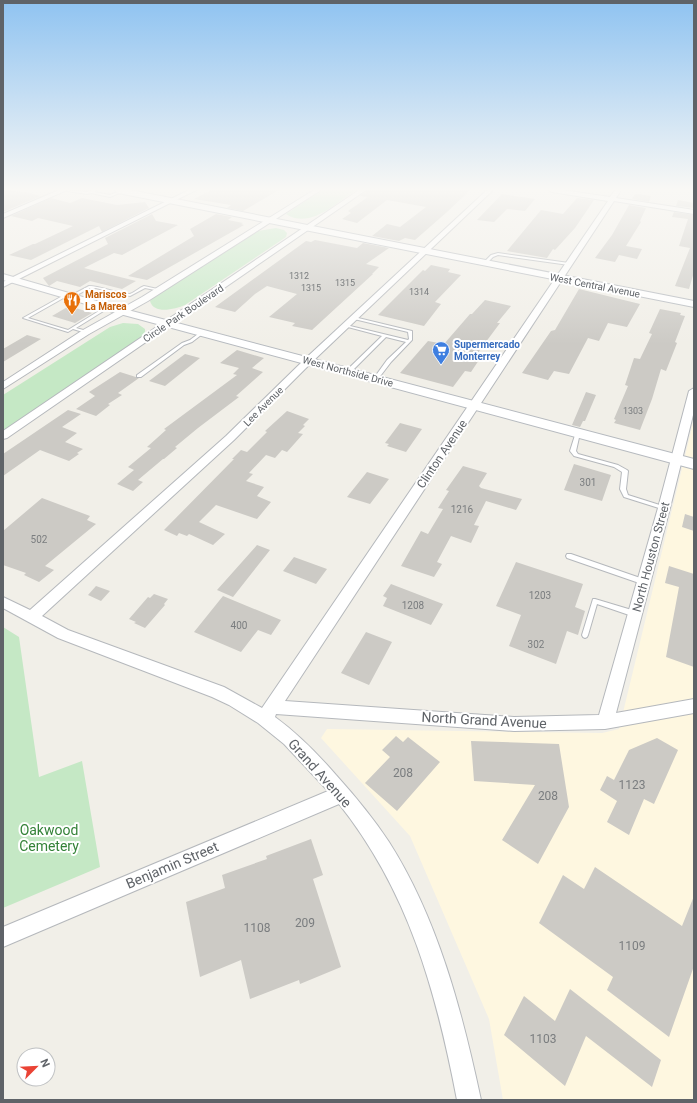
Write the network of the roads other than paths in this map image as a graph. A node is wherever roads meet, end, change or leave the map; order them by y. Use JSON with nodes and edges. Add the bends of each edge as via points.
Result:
{"nodes":[{"id":1,"x":87,"y":241,"type":"edge"},
{"id":2,"x":236,"y":241,"type":"edge"},
{"id":3,"x":287,"y":241,"type":"edge"},
{"id":4,"x":380,"y":241,"type":"edge"},
{"id":5,"x":437,"y":241,"type":"edge"},
{"id":6,"x":584,"y":241,"type":"edge"},
{"id":7,"x":427,"y":251,"type":"junction"},
{"id":8,"x":485,"y":263,"type":"junction"},
{"id":9,"x":569,"y":264,"type":"junction"},
{"id":10,"x":560,"y":278,"type":"junction"},
{"id":11,"x":6,"y":281,"type":"edge"},
{"id":12,"x":160,"y":290,"type":"junction"},
{"id":13,"x":130,"y":295,"type":"junction"},
{"id":14,"x":69,"y":296,"type":"junction"},
{"id":15,"x":145,"y":299,"type":"junction"},
{"id":16,"x":694,"y":304,"type":"edge"},
{"id":17,"x":108,"y":307,"type":"junction"},
{"id":18,"x":124,"y":312,"type":"junction"},
{"id":19,"x":355,"y":318,"type":"junction"},
{"id":20,"x":169,"y":323,"type":"junction"},
{"id":21,"x":346,"y":326,"type":"junction"},
{"id":22,"x":73,"y":328,"type":"junction"},
{"id":23,"x":86,"y":332,"type":"junction"},
{"id":24,"x":203,"y":332,"type":"junction"},
{"id":25,"x":385,"y":335,"type":"junction"},
{"id":26,"x":408,"y":341,"type":"junction"},
{"id":27,"x":309,"y":360,"type":"junction"},
{"id":28,"x":349,"y":371,"type":"junction"},
{"id":29,"x":139,"y":376,"type":"dead end"},
{"id":30,"x":376,"y":378,"type":"junction"},
{"id":31,"x":3,"y":386,"type":"edge"},
{"id":32,"x":694,"y":391,"type":"edge"},
{"id":33,"x":475,"y":404,"type":"junction"},
{"id":34,"x":578,"y":433,"type":"junction"},
{"id":35,"x":3,"y":436,"type":"edge"},
{"id":36,"x":677,"y":459,"type":"junction"},
{"id":37,"x":694,"y":464,"type":"edge"},
{"id":38,"x":664,"y":508,"type":"junction"},
{"id":39,"x":569,"y":556,"type":"dead end"},
{"id":40,"x":644,"y":582,"type":"junction"},
{"id":41,"x":3,"y":602,"type":"edge"},
{"id":42,"x":635,"y":614,"type":"junction"},
{"id":43,"x":32,"y":618,"type":"junction"},
{"id":44,"x":585,"y":635,"type":"dead end"},
{"id":45,"x":694,"y":706,"type":"edge"},
{"id":46,"x":269,"y":712,"type":"junction"},
{"id":47,"x":605,"y":722,"type":"junction"},
{"id":48,"x":342,"y":794,"type":"junction"},
{"id":49,"x":3,"y":937,"type":"edge"},
{"id":50,"x":468,"y":1100,"type":"edge"}],
"edges":[{"from":1,"to":11,"type":"street"},
{"from":2,"to":12,"type":"street"},
{"from":3,"to":20,"type":"street","name":"Circle Park Boulevard"},
{"from":4,"to":7,"type":"street","name":"West Central Avenue"},
{"from":5,"to":7,"type":"street","name":"Lee Avenue"},
{"from":6,"to":9,"type":"street","name":"Clinton Avenue"},
{"from":7,"to":8,"type":"street","name":"West Central Avenue"},
{"from":7,"to":19,"type":"street","name":"Lee Avenue"},
{"from":8,"to":9,"type":"lane","via":[[498,254]]},
{"from":8,"to":10,"type":"street","name":"West Central Avenue"},
{"from":9,"to":10,"type":"street","name":"Clinton Avenue"},
{"from":10,"to":16,"type":"street","name":"West Central Avenue"},
{"from":10,"to":33,"type":"street","name":"Clinton Avenue"},
{"from":11,"to":14,"type":"street","name":"West Northside Drive"},
{"from":12,"to":13,"type":"lane","via":[[144,287]]},
{"from":12,"to":15,"type":"street"},
{"from":13,"to":14,"type":"lane","via":[[89,287]]},
{"from":13,"to":15,"type":"lane"},
{"from":14,"to":17,"type":"street","name":"West Northside Drive"},
{"from":14,"to":22,"type":"lane","via":[[25,318],[68,331]]},
{"from":15,"to":18,"type":"street"},
{"from":17,"to":18,"type":"street","name":"West Northside Drive"},
{"from":17,"to":22,"type":"lane"},
{"from":18,"to":20,"type":"street","name":"West Northside Drive"},
{"from":18,"to":23,"type":"street"},
{"from":19,"to":21,"type":"street","name":"Lee Avenue"},
{"from":19,"to":26,"type":"lane","via":[[410,331],[411,339]]},
{"from":20,"to":24,"type":"street","name":"West Northside Drive"},
{"from":20,"to":35,"type":"street","name":"Circle Park Boulevard"},
{"from":21,"to":25,"type":"lane"},
{"from":21,"to":27,"type":"street","name":"Lee Avenue"},
{"from":22,"to":23,"type":"lane"},
{"from":23,"to":31,"type":"street"},
{"from":24,"to":27,"type":"street","name":"West Northside Drive"},
{"from":24,"to":29,"type":"lane"},
{"from":25,"to":26,"type":"lane"},
{"from":25,"to":28,"type":"lane"},
{"from":26,"to":30,"type":"lane"},
{"from":27,"to":28,"type":"street","name":"West Northside Drive"},
{"from":27,"to":43,"type":"street","name":"Lee Avenue","via":[[230,438]]},
{"from":28,"to":30,"type":"street","name":"West Northside Drive"},
{"from":30,"to":33,"type":"street","name":"West Northside Drive"},
{"from":32,"to":36,"type":"street","name":"North Houston Street"},
{"from":33,"to":34,"type":"street","name":"West Northside Drive"},
{"from":33,"to":46,"type":"street","name":"Clinton Avenue"},
{"from":34,"to":36,"type":"street","name":"West Northside Drive"},
{"from":34,"to":38,"type":"lane","via":[[573,451],[576,454],[625,471],[623,489],[626,496]]},
{"from":36,"to":37,"type":"street","name":"West Northside Drive"},
{"from":36,"to":38,"type":"street","name":"North Houston Street"},
{"from":38,"to":40,"type":"street","name":"North Houston Street"},
{"from":39,"to":40,"type":"lane"},
{"from":40,"to":42,"type":"street","name":"North Houston Street"},
{"from":41,"to":43,"type":"street","name":"Grand Avenue"},
{"from":42,"to":44,"type":"lane","via":[[595,601]]},
{"from":42,"to":47,"type":"street","name":"North Houston Street"},
{"from":43,"to":46,"type":"street","name":"Grand Avenue","via":[[95,647]]},
{"from":45,"to":47,"type":"street","name":"North Grand Avenue"},
{"from":46,"to":47,"type":"street","name":"North Grand Avenue","via":[[514,724]]},
{"from":46,"to":48,"type":"street","name":"Grand Avenue"},
{"from":48,"to":49,"type":"street","name":"Benjamin Street"},
{"from":48,"to":50,"type":"street","name":"Grand Avenue","via":[[388,859],[420,926],[450,1014]]}]}
